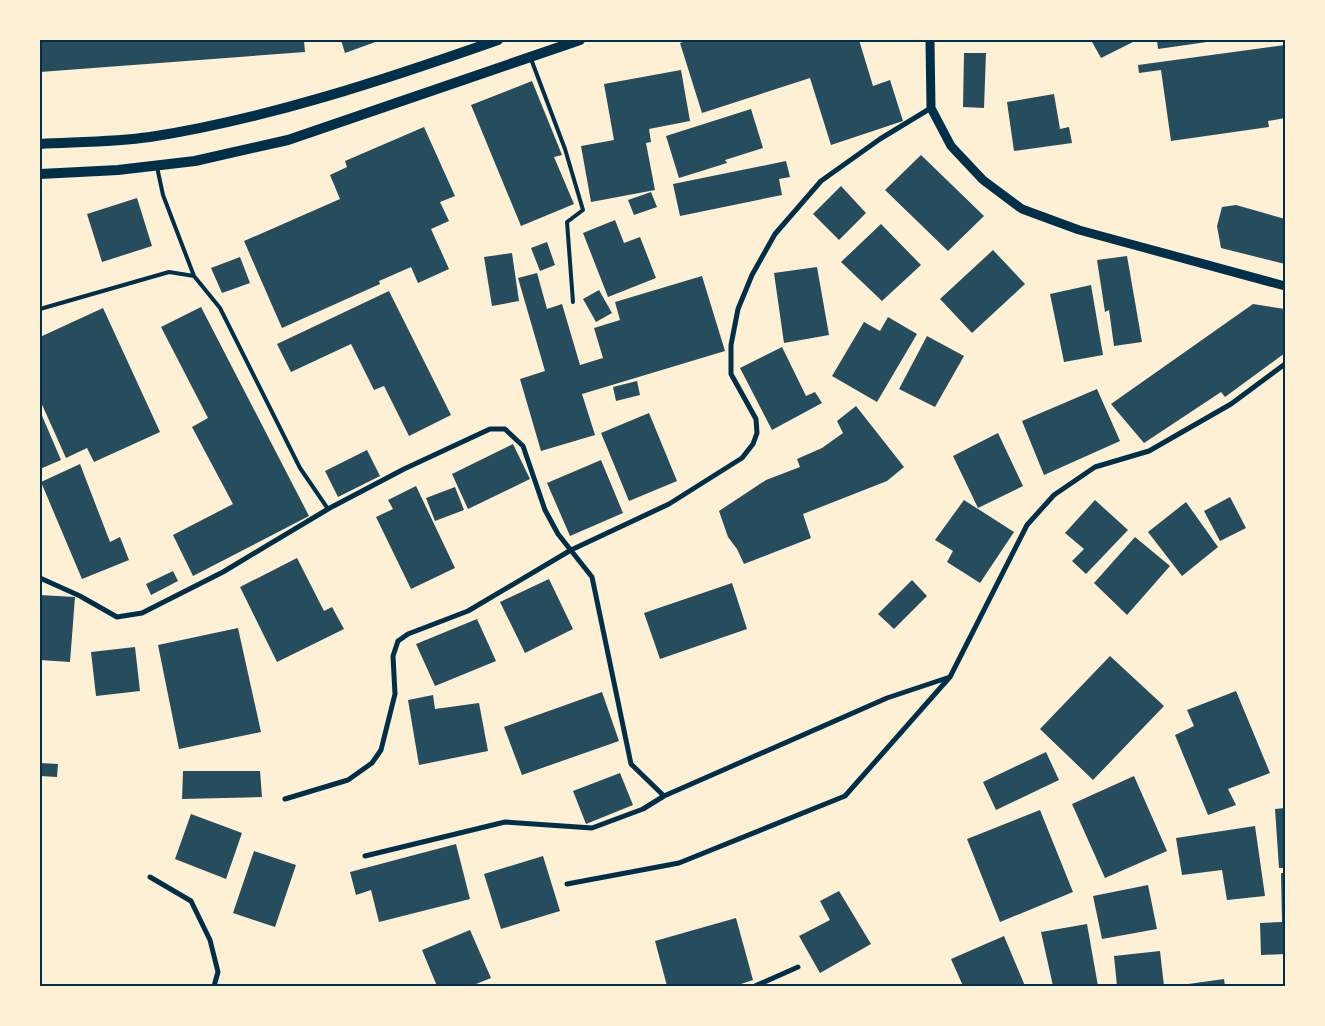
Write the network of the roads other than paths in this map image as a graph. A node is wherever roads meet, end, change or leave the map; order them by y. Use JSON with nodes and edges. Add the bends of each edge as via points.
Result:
{"nodes":[{"id":1,"x":498,"y":40,"type":"edge"},
{"id":2,"x":580,"y":40,"type":"edge"},
{"id":3,"x":930,"y":40,"type":"edge"},
{"id":4,"x":530,"y":56,"type":"junction"},
{"id":5,"x":931,"y":108,"type":"junction"},
{"id":6,"x":40,"y":144,"type":"edge"},
{"id":7,"x":156,"y":166,"type":"junction"},
{"id":8,"x":40,"y":174,"type":"edge"},
{"id":9,"x":194,"y":276,"type":"junction"},
{"id":10,"x":1285,"y":286,"type":"edge"},
{"id":11,"x":573,"y":302,"type":"dead end"},
{"id":12,"x":40,"y":309,"type":"edge"},
{"id":13,"x":1285,"y":364,"type":"edge"},
{"id":14,"x":328,"y":509,"type":"junction"},
{"id":15,"x":571,"y":550,"type":"junction"},
{"id":16,"x":40,"y":578,"type":"edge"},
{"id":17,"x":950,"y":677,"type":"junction"},
{"id":18,"x":664,"y":796,"type":"junction"},
{"id":19,"x":285,"y":799,"type":"dead end"},
{"id":20,"x":365,"y":856,"type":"dead end"},
{"id":21,"x":150,"y":877,"type":"dead end"},
{"id":22,"x":567,"y":884,"type":"dead end"},
{"id":23,"x":798,"y":967,"type":"dead end"},
{"id":24,"x":214,"y":986,"type":"edge"},
{"id":25,"x":755,"y":986,"type":"edge"}],
"edges":[{"from":1,"to":6,"type":"main road","via":[[378,82],[258,115],[147,137]]},
{"from":2,"to":4,"type":"main road"},
{"from":3,"to":5,"type":"street"},
{"from":4,"to":7,"type":"main road","via":[[288,140],[195,161]]},
{"from":4,"to":11,"type":"lane","via":[[565,149],[583,210],[567,222]]},
{"from":5,"to":10,"type":"street","via":[[951,146],[983,180],[1022,209],[1078,230]]},
{"from":5,"to":15,"type":"street","via":[[821,181],[775,234],[752,275],[738,309],[731,346],[731,374],[756,420],[757,433],[753,444],[742,458],[669,504]]},
{"from":7,"to":8,"type":"main road"},
{"from":7,"to":9,"type":"lane","via":[[163,195]]},
{"from":9,"to":12,"type":"lane","via":[[169,272]]},
{"from":9,"to":14,"type":"lane","via":[[220,308],[300,468]]},
{"from":13,"to":17,"type":"street","via":[[1231,404],[1149,451],[1095,467],[1054,495],[1027,525]]},
{"from":14,"to":15,"type":"street","via":[[464,440],[490,429],[505,429],[523,446],[545,510]]},
{"from":14,"to":16,"type":"street","via":[[223,572],[129,616],[117,617]]},
{"from":15,"to":18,"type":"street","via":[[592,577],[631,764]]},
{"from":15,"to":19,"type":"street","via":[[468,610],[398,641],[393,656],[395,694],[381,750],[372,763],[348,780]]},
{"from":17,"to":18,"type":"street","via":[[888,698]]},
{"from":17,"to":22,"type":"street","via":[[844,796],[679,863]]},
{"from":18,"to":20,"type":"street","via":[[643,809],[592,828],[505,822]]},
{"from":21,"to":24,"type":"street","via":[[191,901],[210,940],[218,972]]},
{"from":23,"to":25,"type":"street"}]}
